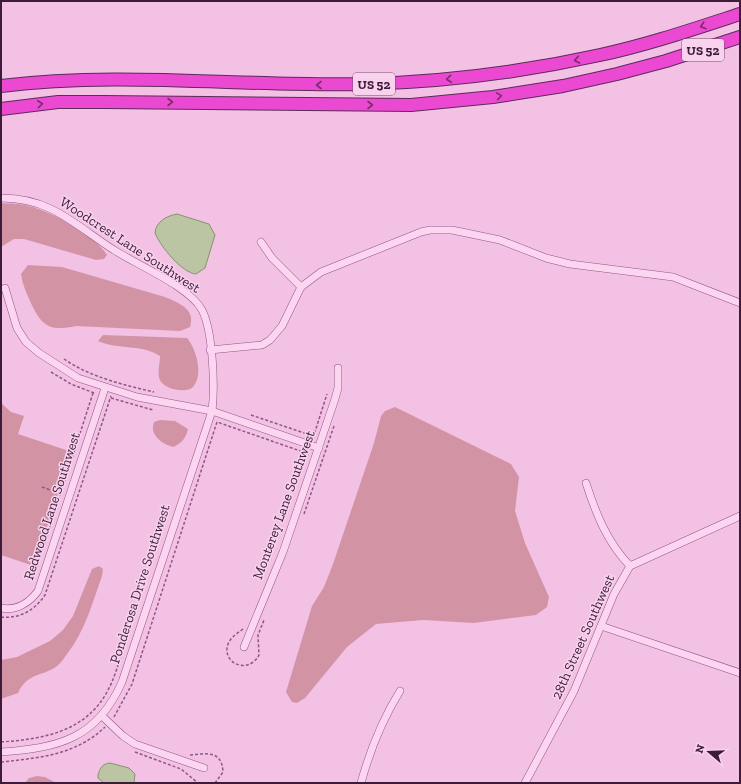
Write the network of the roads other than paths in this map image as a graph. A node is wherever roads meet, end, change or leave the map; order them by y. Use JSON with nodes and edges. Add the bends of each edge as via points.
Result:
{"nodes":[{"id":1,"x":740,"y":14,"type":"edge"},
{"id":2,"x":740,"y":37,"type":"edge"},
{"id":3,"x":1,"y":86,"type":"edge"},
{"id":4,"x":1,"y":108,"type":"edge"},
{"id":5,"x":1,"y":198,"type":"edge"},
{"id":6,"x":261,"y":242,"type":"dead end"},
{"id":7,"x":301,"y":287,"type":"junction"},
{"id":8,"x":5,"y":288,"type":"dead end"},
{"id":9,"x":740,"y":303,"type":"edge"},
{"id":10,"x":210,"y":350,"type":"junction"},
{"id":11,"x":338,"y":368,"type":"dead end"},
{"id":12,"x":105,"y":388,"type":"junction"},
{"id":13,"x":212,"y":411,"type":"junction"},
{"id":14,"x":319,"y":448,"type":"junction"},
{"id":15,"x":586,"y":483,"type":"dead end"},
{"id":16,"x":740,"y":516,"type":"edge"},
{"id":17,"x":630,"y":566,"type":"junction"},
{"id":18,"x":1,"y":608,"type":"edge"},
{"id":19,"x":602,"y":626,"type":"junction"},
{"id":20,"x":244,"y":647,"type":"dead end"},
{"id":21,"x":740,"y":673,"type":"edge"},
{"id":22,"x":400,"y":691,"type":"dead end"},
{"id":23,"x":102,"y":716,"type":"junction"},
{"id":24,"x":1,"y":752,"type":"edge"},
{"id":25,"x":204,"y":768,"type":"dead end"},
{"id":26,"x":361,"y":783,"type":"edge"},
{"id":27,"x":525,"y":783,"type":"edge"}],
"edges":[{"from":1,"to":3,"type":"highway","number":"US 52","one_way":true,"via":[[678,35],[601,55],[524,70],[441,80],[314,85],[94,79]]},
{"from":4,"to":2,"type":"highway","number":"US 52","one_way":true,"via":[[58,102],[411,105],[493,97],[563,86],[666,61]]},
{"from":5,"to":10,"type":"street","name":"Woodcrest Lane Southwest","via":[[19,199],[51,209],[188,295],[197,303],[205,317]]},
{"from":6,"to":7,"type":"street","via":[[272,258]]},
{"from":7,"to":9,"type":"street","via":[[321,272],[421,232],[441,229],[500,240],[546,258],[570,264],[673,278],[703,287]]},
{"from":7,"to":10,"type":"street","via":[[282,326],[270,340],[262,345]]},
{"from":8,"to":12,"type":"street","via":[[17,328],[26,342],[66,371]]},
{"from":10,"to":13,"type":"street","name":"Ponderosa Drive Southwest","via":[[214,394]]},
{"from":11,"to":14,"type":"street","name":"Monterey Lane Southwest","via":[[338,388]]},
{"from":12,"to":13,"type":"street","via":[[137,397]]},
{"from":12,"to":18,"type":"street","name":"Redwood Lane Southwest","via":[[38,591],[25,604]]},
{"from":13,"to":14,"type":"street"},
{"from":13,"to":23,"type":"street","name":"Ponderosa Drive Southwest","via":[[122,682]]},
{"from":14,"to":20,"type":"street","name":"Monterey Lane Southwest","via":[[283,552]]},
{"from":15,"to":17,"type":"street","via":[[597,518],[617,552]]},
{"from":16,"to":17,"type":"street","name":"28th Street Southwest"},
{"from":17,"to":19,"type":"street","name":"28th Street Southwest","via":[[614,594]]},
{"from":19,"to":21,"type":"street"},
{"from":19,"to":27,"type":"street","name":"28th Street Southwest","via":[[574,691]]},
{"from":22,"to":26,"type":"street","via":[[373,744]]},
{"from":23,"to":24,"type":"street","name":"Ponderosa Drive Southwest","via":[[76,736],[59,743]]},
{"from":23,"to":25,"type":"street","via":[[123,736],[136,744]]}]}
